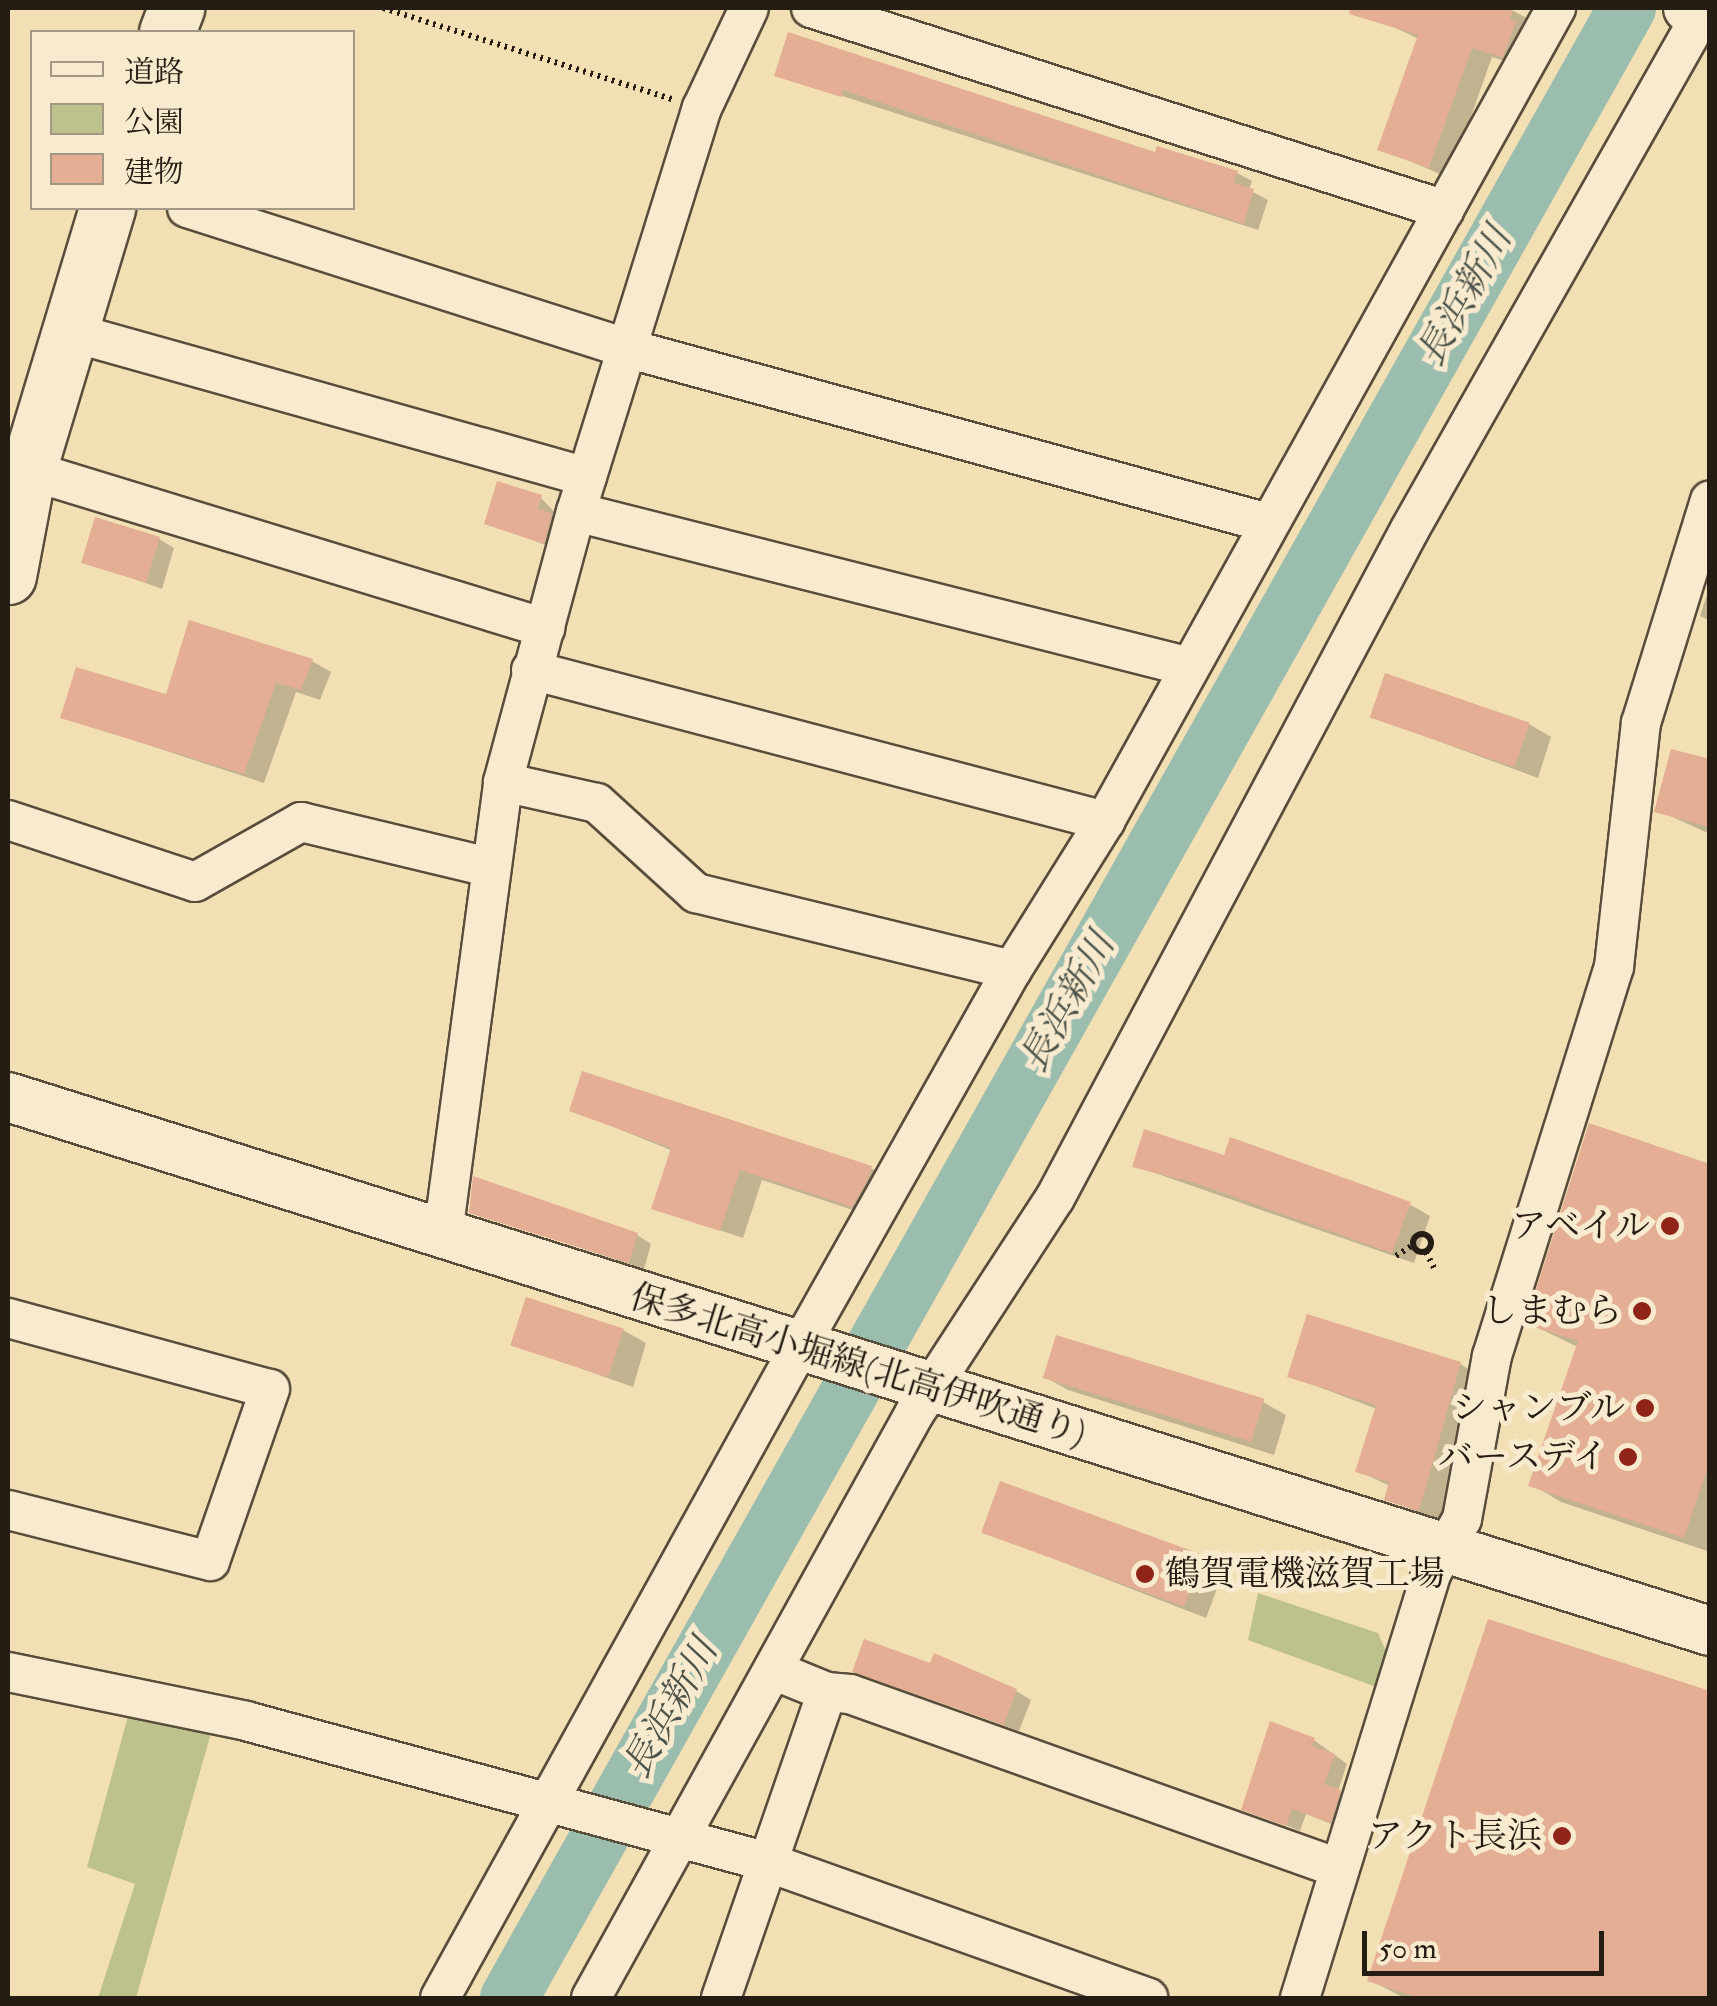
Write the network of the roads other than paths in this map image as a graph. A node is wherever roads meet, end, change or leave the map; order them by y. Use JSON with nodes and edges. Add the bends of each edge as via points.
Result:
{"nodes":[{"id":1,"x":749,"y":8,"type":"edge"},
{"id":2,"x":811,"y":8,"type":"edge"},
{"id":3,"x":1556,"y":8,"type":"edge"},
{"id":4,"x":1701,"y":11,"type":"edge"},
{"id":5,"x":106,"y":210,"type":"edge"},
{"id":6,"x":194,"y":210,"type":"edge"},
{"id":7,"x":1444,"y":210,"type":"junction"},
{"id":8,"x":66,"y":331,"type":"junction"},
{"id":9,"x":626,"y":348,"type":"junction"},
{"id":10,"x":28,"y":470,"type":"junction"},
{"id":11,"x":581,"y":495,"type":"junction"},
{"id":12,"x":1710,"y":500,"type":"edge"},
{"id":13,"x":1268,"y":523,"type":"junction"},
{"id":14,"x":8,"y":576,"type":"edge"},
{"id":15,"x":545,"y":628,"type":"junction"},
{"id":16,"x":1190,"y":666,"type":"junction"},
{"id":17,"x":531,"y":670,"type":"junction"},
{"id":18,"x":502,"y":782,"type":"junction"},
{"id":19,"x":8,"y":820,"type":"edge"},
{"id":20,"x":1105,"y":821,"type":"junction"},
{"id":21,"x":490,"y":867,"type":"junction"},
{"id":22,"x":1012,"y":970,"type":"junction"},
{"id":23,"x":8,"y":1097,"type":"edge"},
{"id":24,"x":442,"y":1234,"type":"junction"},
{"id":25,"x":8,"y":1318,"type":"edge"},
{"id":26,"x":811,"y":1350,"type":"junction"},
{"id":27,"x":926,"y":1386,"type":"junction"},
{"id":28,"x":8,"y":1510,"type":"edge"},
{"id":29,"x":1445,"y":1548,"type":"junction"},
{"id":30,"x":1710,"y":1631,"type":"edge"},
{"id":31,"x":773,"y":1670,"type":"junction"},
{"id":32,"x":8,"y":1672,"type":"edge"},
{"id":33,"x":827,"y":1692,"type":"junction"},
{"id":34,"x":559,"y":1807,"type":"junction"},
{"id":35,"x":674,"y":1839,"type":"junction"},
{"id":36,"x":764,"y":1861,"type":"junction"},
{"id":37,"x":1338,"y":1868,"type":"junction"},
{"id":38,"x":440,"y":1998,"type":"edge"},
{"id":39,"x":592,"y":1998,"type":"edge"},
{"id":40,"x":721,"y":1998,"type":"edge"},
{"id":41,"x":1148,"y":1998,"type":"edge"},
{"id":42,"x":1300,"y":1998,"type":"edge"}],
"edges":[{"from":1,"to":9,"type":"street","via":[[702,108]]},
{"from":2,"to":7,"type":"street"},
{"from":3,"to":7,"type":"street"},
{"from":4,"to":27,"type":"street","via":[[1410,529],[1055,1198]]},
{"from":5,"to":8,"type":"main road"},
{"from":6,"to":9,"type":"street"},
{"from":7,"to":13,"type":"street"},
{"from":8,"to":10,"type":"main road"},
{"from":8,"to":11,"type":"street"},
{"from":9,"to":11,"type":"street"},
{"from":9,"to":13,"type":"street"},
{"from":10,"to":14,"type":"main road"},
{"from":10,"to":15,"type":"street"},
{"from":11,"to":15,"type":"street"},
{"from":11,"to":16,"type":"street"},
{"from":12,"to":29,"type":"street","via":[[1642,723],[1614,966],[1492,1356],[1462,1519]]},
{"from":13,"to":16,"type":"street"},
{"from":15,"to":17,"type":"street"},
{"from":16,"to":20,"type":"street"},
{"from":17,"to":18,"type":"street"},
{"from":17,"to":20,"type":"street"},
{"from":18,"to":21,"type":"street"},
{"from":18,"to":22,"type":"street","via":[[597,803],[696,893]]},
{"from":19,"to":21,"type":"street","via":[[194,882],[301,822]]},
{"from":20,"to":22,"type":"street"},
{"from":21,"to":24,"type":"street"},
{"from":22,"to":26,"type":"street"},
{"from":23,"to":24,"type":"street","name":"保多北高小堀線(北高伊吹通り)"},
{"from":24,"to":26,"type":"street","name":"保多北高小堀線(北高伊吹通り)"},
{"from":25,"to":28,"type":"street","via":[[270,1389],[210,1561]]},
{"from":26,"to":27,"type":"street","name":"保多北高小堀線(北高伊吹通り)"},
{"from":26,"to":34,"type":"street"},
{"from":27,"to":29,"type":"street","name":"保多北高小堀線(北高伊吹通り)"},
{"from":27,"to":31,"type":"street"},
{"from":29,"to":30,"type":"street","name":"保多北高小堀線(北高伊吹通り)"},
{"from":29,"to":37,"type":"street","via":[[1430,1574]]},
{"from":31,"to":33,"type":"street"},
{"from":31,"to":35,"type":"street"},
{"from":32,"to":34,"type":"street","via":[[246,1722]]},
{"from":33,"to":36,"type":"street"},
{"from":33,"to":37,"type":"street","via":[[850,1694]]},
{"from":34,"to":35,"type":"street"},
{"from":34,"to":38,"type":"street"},
{"from":35,"to":36,"type":"street"},
{"from":35,"to":39,"type":"street"},
{"from":36,"to":40,"type":"street"},
{"from":36,"to":41,"type":"street"},
{"from":37,"to":42,"type":"street"}]}
